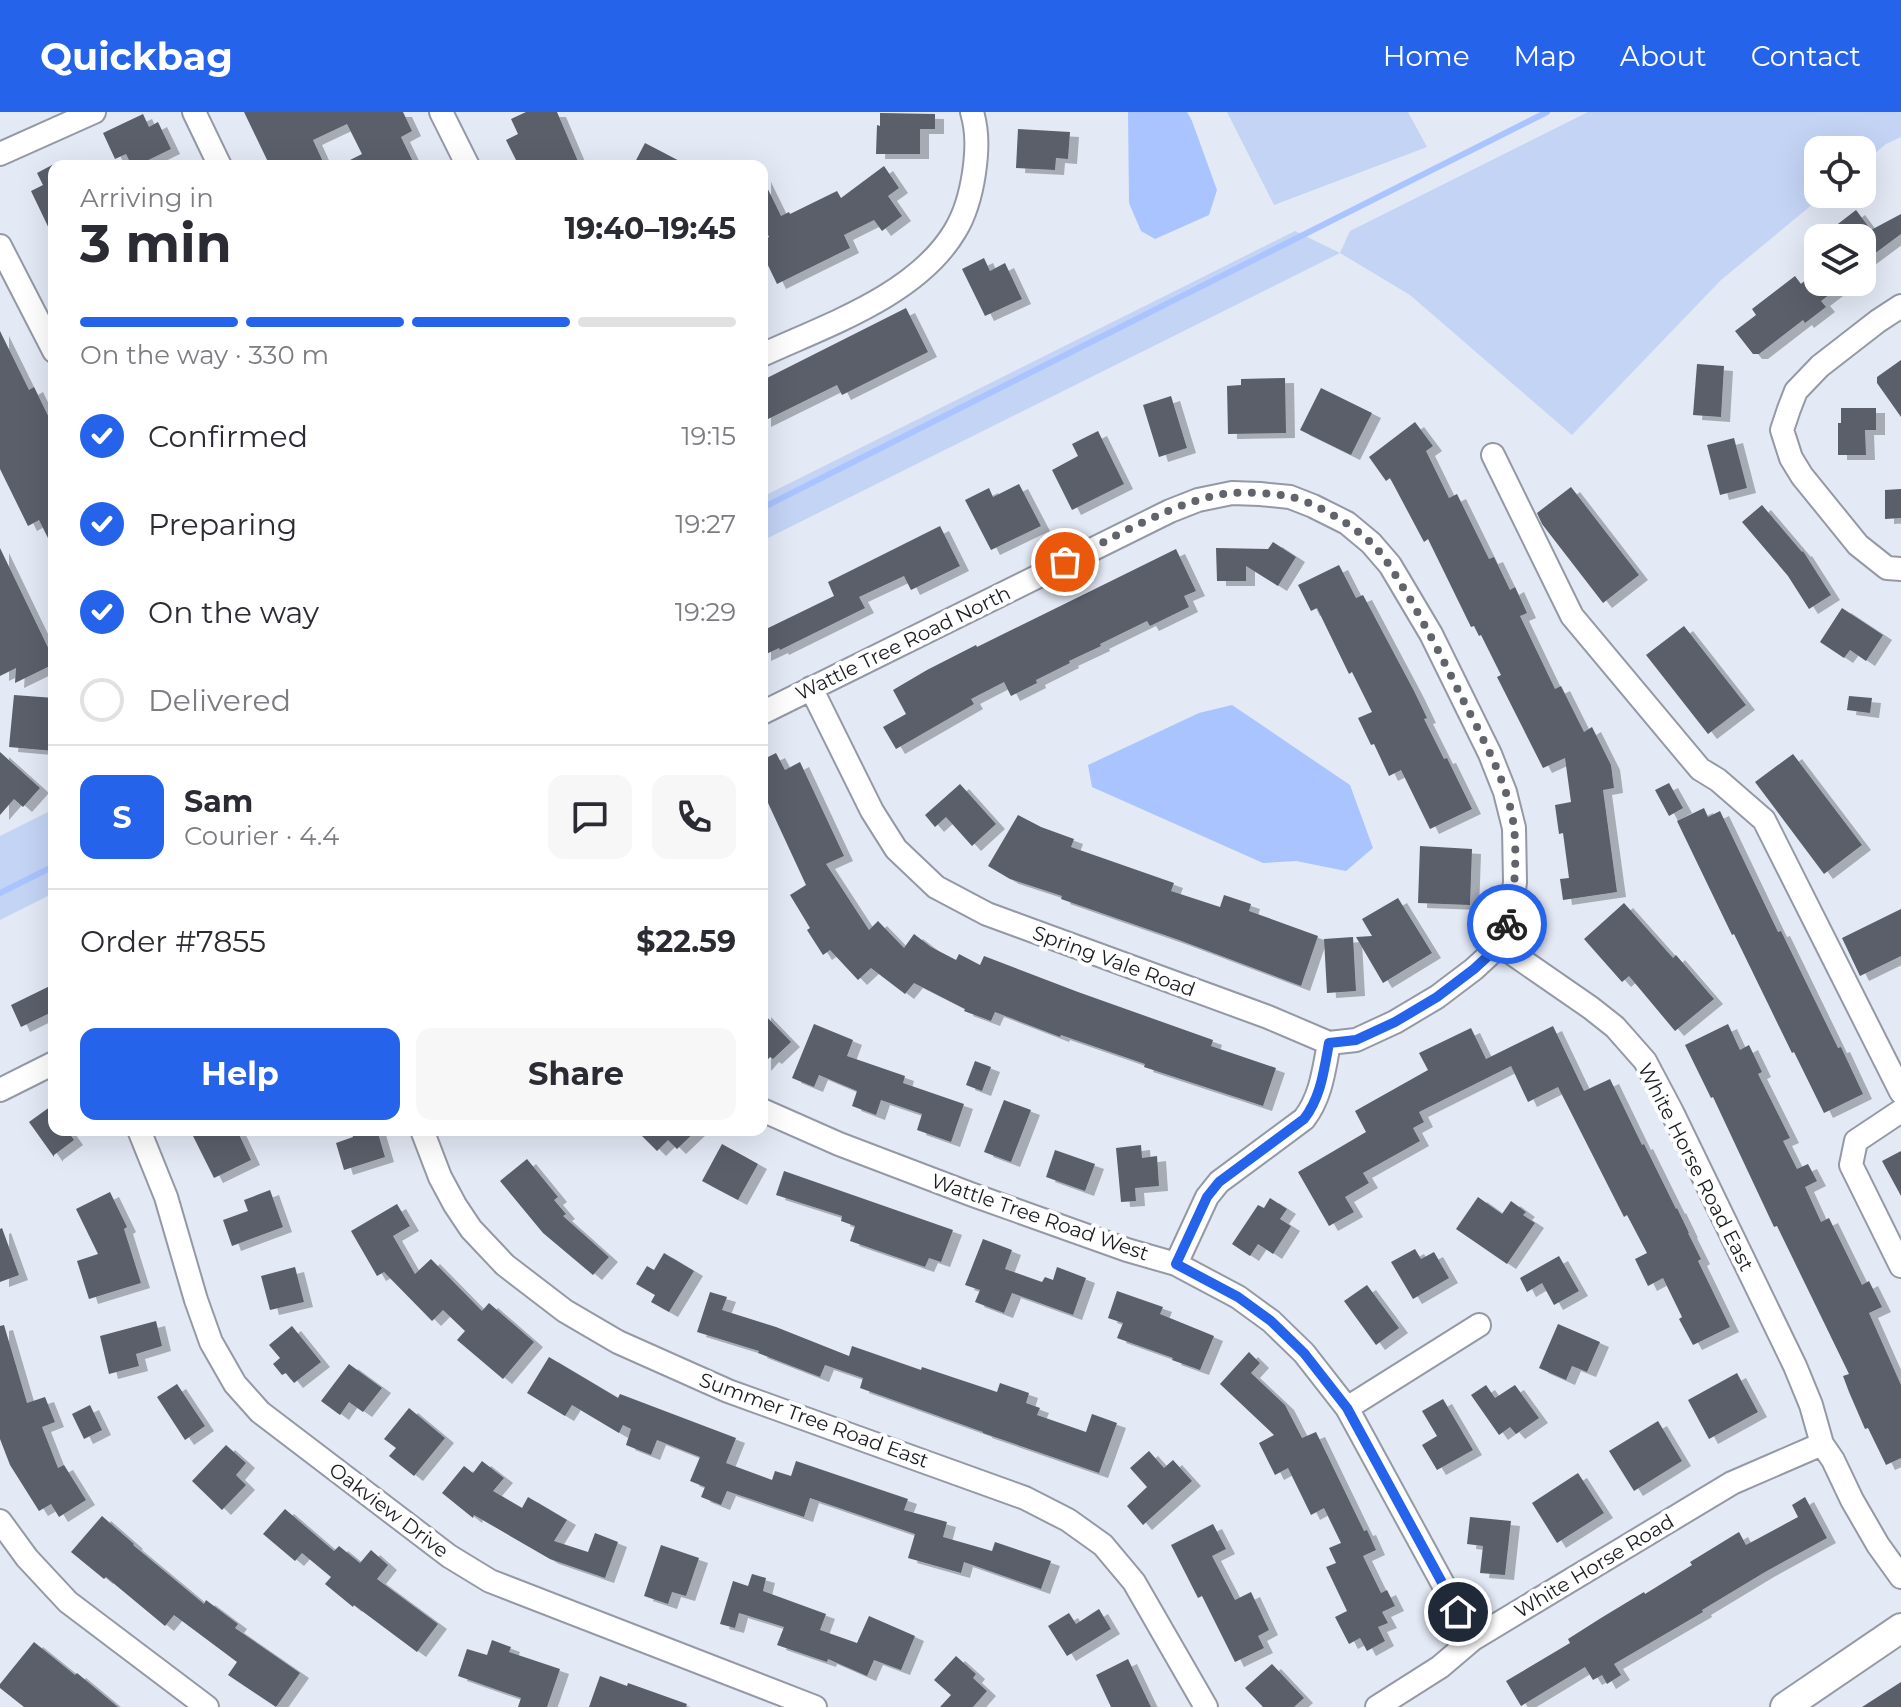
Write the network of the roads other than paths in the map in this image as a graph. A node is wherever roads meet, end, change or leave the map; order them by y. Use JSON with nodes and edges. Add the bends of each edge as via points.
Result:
{"nodes":[{"id":1,"x":94,"y":112,"type":"edge"},
{"id":2,"x":194,"y":112,"type":"edge"},
{"id":3,"x":441,"y":112,"type":"edge"},
{"id":4,"x":972,"y":112,"type":"edge"},
{"id":5,"x":0,"y":154,"type":"edge"},
{"id":6,"x":217,"y":160,"type":"edge"},
{"id":7,"x":465,"y":160,"type":"edge"},
{"id":8,"x":0,"y":246,"type":"edge"},
{"id":9,"x":1901,"y":306,"type":"edge"},
{"id":10,"x":48,"y":339,"type":"edge"},
{"id":11,"x":768,"y":352,"type":"edge"},
{"id":12,"x":1493,"y":455,"type":"dead end"},
{"id":13,"x":1901,"y":569,"type":"edge"},
{"id":14,"x":811,"y":688,"type":"junction"},
{"id":15,"x":768,"y":710,"type":"edge"},
{"id":16,"x":1500,"y":945,"type":"junction"},
{"id":17,"x":1329,"y":1043,"type":"junction"},
{"id":18,"x":48,"y":1066,"type":"edge"},
{"id":19,"x":0,"y":1090,"type":"edge"},
{"id":20,"x":1901,"y":1092,"type":"edge"},
{"id":21,"x":1901,"y":1111,"type":"edge"},
{"id":22,"x":768,"y":1113,"type":"edge"},
{"id":23,"x":141,"y":1136,"type":"edge"},
{"id":24,"x":424,"y":1136,"type":"edge"},
{"id":25,"x":1176,"y":1264,"type":"junction"},
{"id":26,"x":1901,"y":1266,"type":"edge"},
{"id":27,"x":1479,"y":1325,"type":"dead end"},
{"id":28,"x":1347,"y":1408,"type":"junction"},
{"id":29,"x":1822,"y":1444,"type":"junction"},
{"id":30,"x":0,"y":1521,"type":"edge"},
{"id":31,"x":1901,"y":1577,"type":"edge"},
{"id":32,"x":1901,"y":1628,"type":"edge"},
{"id":33,"x":1473,"y":1639,"type":"junction"},
{"id":34,"x":207,"y":1707,"type":"edge"},
{"id":35,"x":815,"y":1707,"type":"edge"},
{"id":36,"x":1206,"y":1707,"type":"edge"},
{"id":37,"x":1377,"y":1707,"type":"edge"},
{"id":38,"x":1785,"y":1707,"type":"edge"}],
"edges":[{"from":1,"to":5,"type":"street"},
{"from":2,"to":6,"type":"street"},
{"from":3,"to":7,"type":"street"},
{"from":4,"to":11,"type":"street","via":[[978,147],[972,184],[949,240],[918,274],[867,306]]},
{"from":8,"to":10,"type":"street"},
{"from":9,"to":13,"type":"street","via":[[1820,366],[1796,391],[1782,430],[1791,458],[1832,515],[1874,559]]},
{"from":12,"to":20,"type":"street","via":[[1572,616],[1700,769],[1764,820]]},
{"from":14,"to":15,"type":"street","name":"Wattle Tree Road North"},
{"from":14,"to":16,"type":"street","name":"Wattle Tree Road North","via":[[1198,500],[1232,493],[1290,497],[1347,523],[1390,565],[1490,754],[1514,828],[1515,882]]},
{"from":14,"to":17,"type":"street","name":"Spring Vale Road","via":[[872,811],[896,849],[936,887],[987,914]]},
{"from":16,"to":17,"type":"street","via":[[1405,1016],[1356,1040]]},
{"from":16,"to":29,"type":"street","name":"White Horse Road East","via":[[1615,1027],[1645,1061],[1795,1366]]},
{"from":17,"to":25,"type":"street","via":[[1314,1106],[1219,1182]]},
{"from":18,"to":19,"type":"street"},
{"from":21,"to":26,"type":"street","via":[[1856,1141],[1851,1165]]},
{"from":22,"to":25,"type":"street","name":"Wattle Tree Road West","via":[[973,1195]]},
{"from":23,"to":35,"type":"street","name":"Oakview Drive","via":[[211,1342],[235,1384],[260,1412],[449,1556],[490,1581]]},
{"from":24,"to":36,"type":"street","name":"Summer Tree Road East","via":[[440,1177],[471,1229],[505,1265],[565,1311],[618,1342],[728,1391],[1025,1498],[1103,1545],[1134,1582]]},
{"from":25,"to":28,"type":"street","name":"Wattle Tree Road West","via":[[1271,1321]]},
{"from":27,"to":28,"type":"street"},
{"from":28,"to":33,"type":"street","name":"Wattle Tree Road West"},
{"from":29,"to":31,"type":"street","name":"White Horse Road East"},
{"from":29,"to":33,"type":"street","name":"White Horse Road","via":[[1732,1483]]},
{"from":30,"to":34,"type":"street","via":[[68,1602]]},
{"from":32,"to":38,"type":"street"},
{"from":33,"to":37,"type":"street","name":"White Horse Road"}]}
